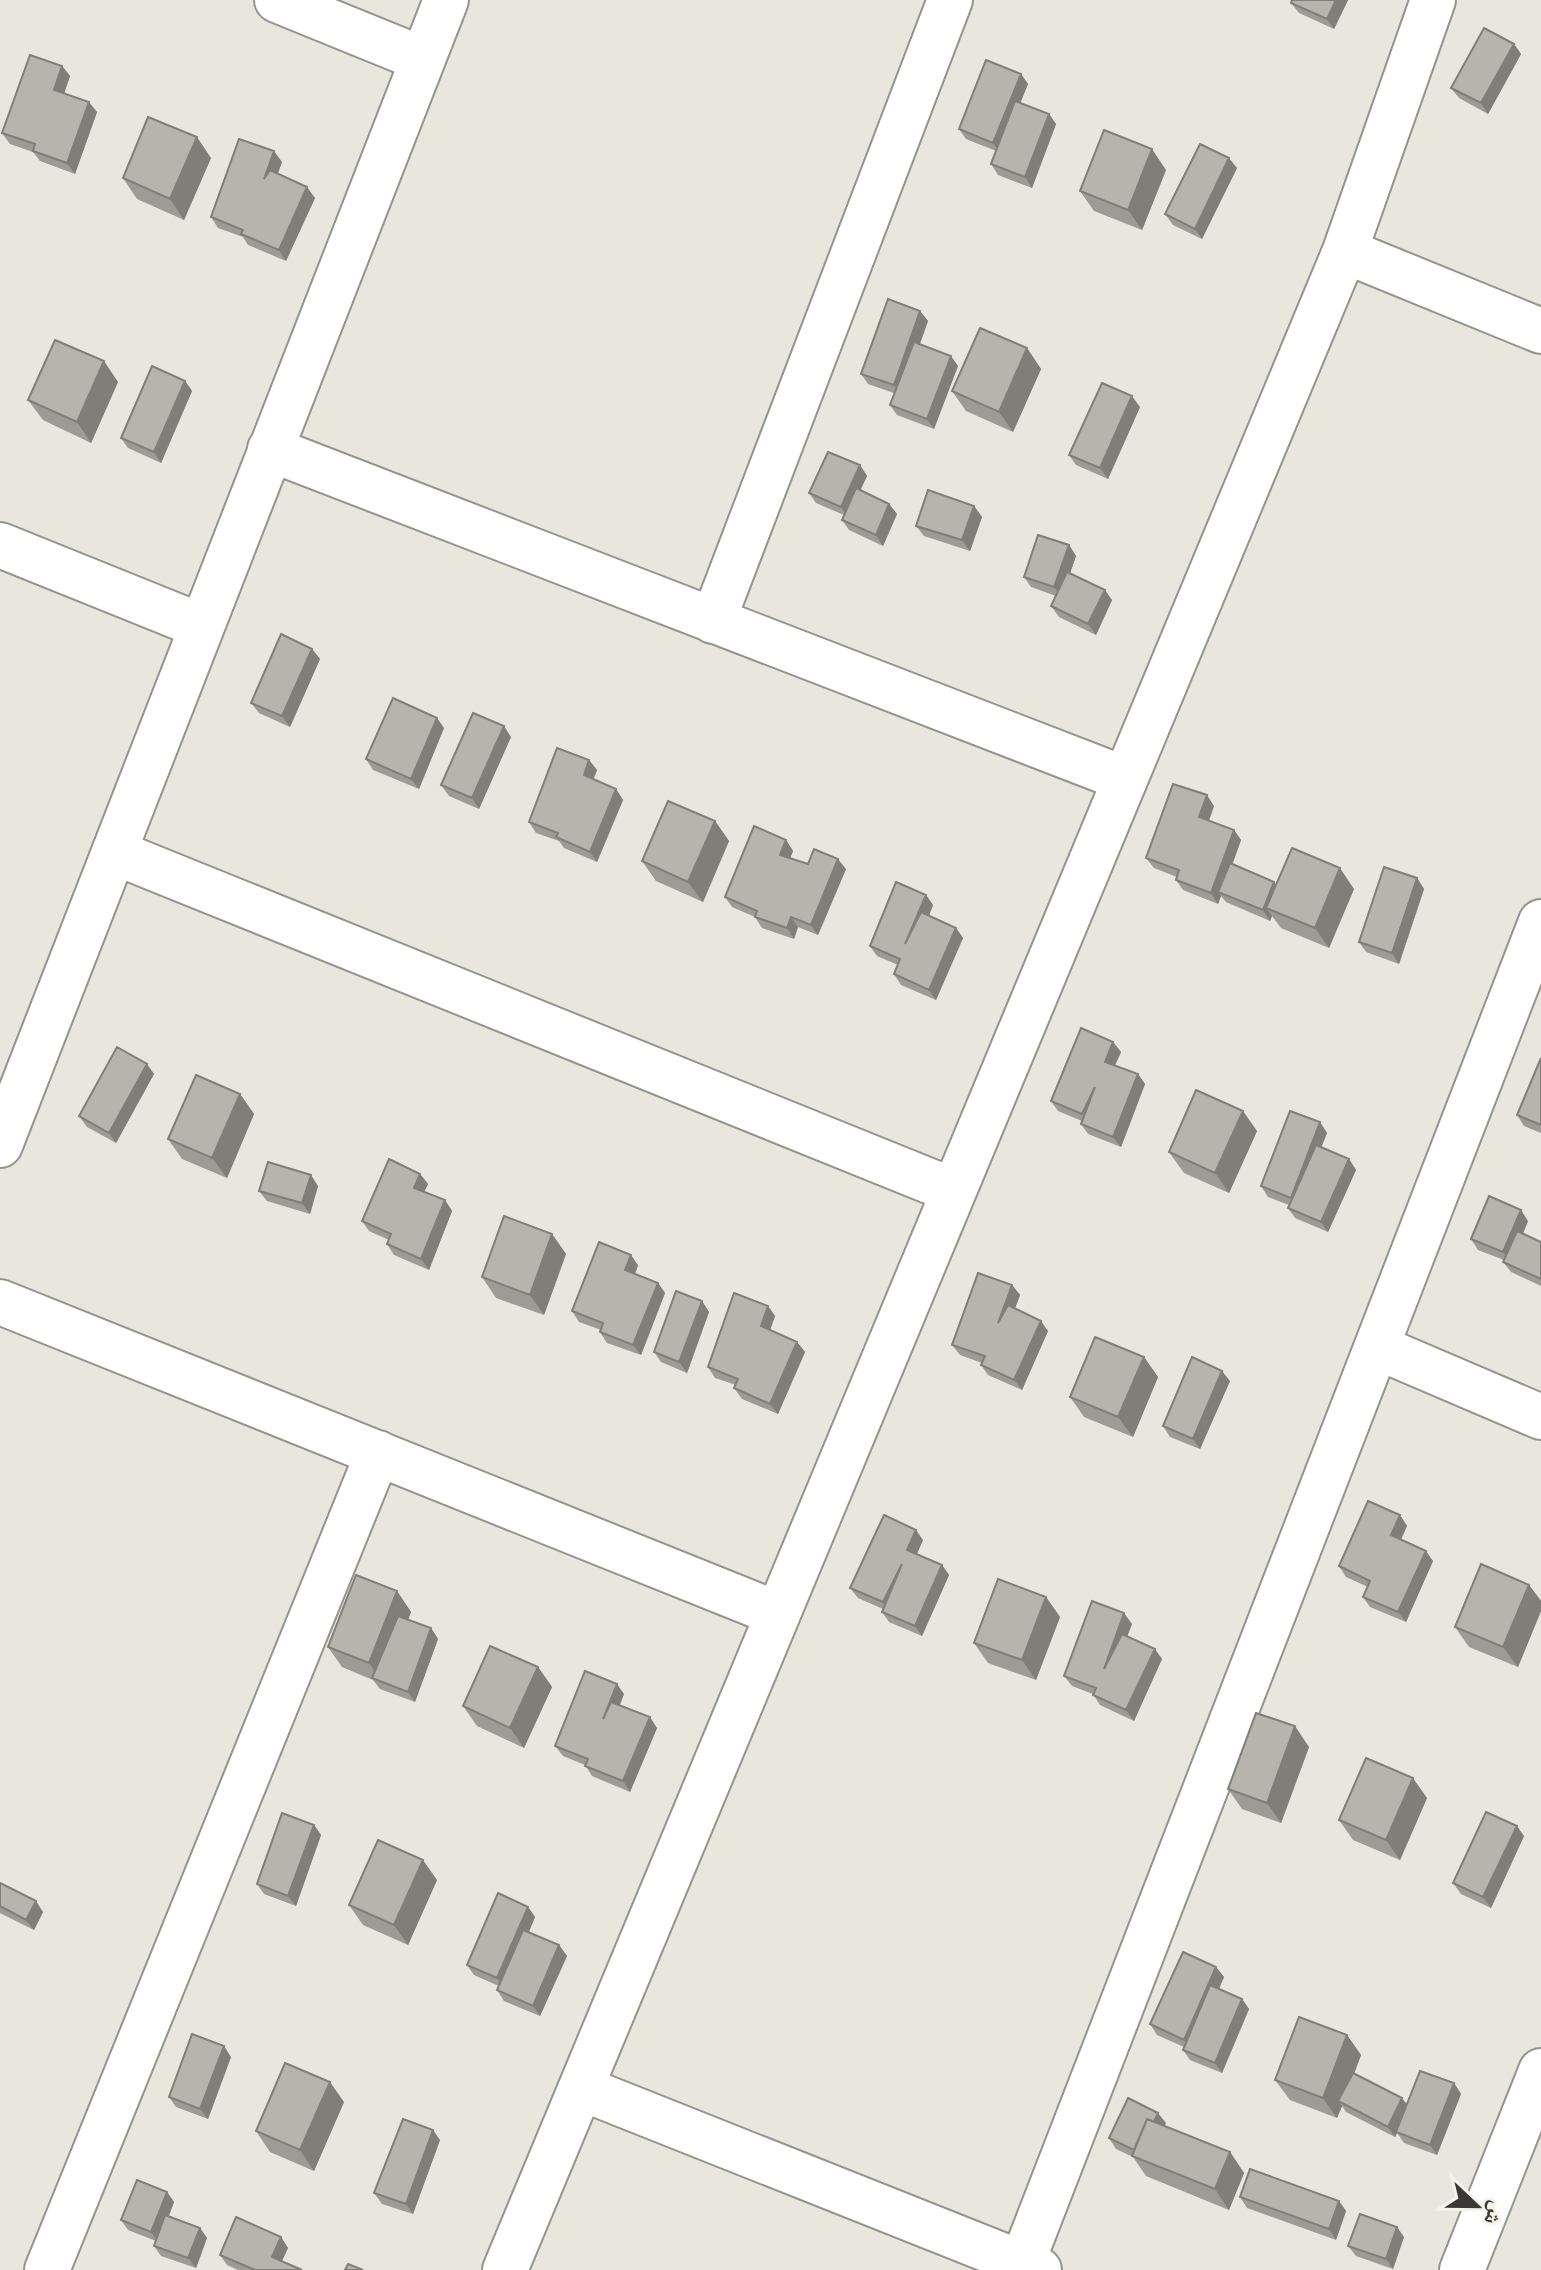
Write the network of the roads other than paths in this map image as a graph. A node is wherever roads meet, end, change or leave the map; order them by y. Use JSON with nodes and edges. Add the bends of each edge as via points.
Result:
{"nodes":[{"id":1,"x":277,"y":0,"type":"edge"},
{"id":2,"x":446,"y":0,"type":"edge"},
{"id":3,"x":950,"y":0,"type":"edge"},
{"id":4,"x":1433,"y":0,"type":"edge"},
{"id":5,"x":422,"y":59,"type":"junction"},
{"id":6,"x":1345,"y":251,"type":"junction"},
{"id":7,"x":1541,"y":331,"type":"edge"},
{"id":8,"x":270,"y":449,"type":"junction"},
{"id":9,"x":0,"y":545,"type":"edge"},
{"id":10,"x":713,"y":621,"type":"junction"},
{"id":11,"x":201,"y":626,"type":"junction"},
{"id":12,"x":1125,"y":779,"type":"junction"},
{"id":13,"x":114,"y":852,"type":"junction"},
{"id":14,"x":1541,"y":922,"type":"edge"},
{"id":15,"x":0,"y":1145,"type":"edge"},
{"id":16,"x":954,"y":1191,"type":"junction"},
{"id":17,"x":0,"y":1302,"type":"edge"},
{"id":18,"x":1377,"y":1347,"type":"junction"},
{"id":19,"x":1541,"y":1417,"type":"edge"},
{"id":20,"x":378,"y":1453,"type":"junction"},
{"id":21,"x":778,"y":1614,"type":"junction"},
{"id":22,"x":1541,"y":2071,"type":"edge"},
{"id":23,"x":581,"y":2088,"type":"junction"},
{"id":24,"x":1030,"y":2267,"type":"edge"},
{"id":25,"x":47,"y":2270,"type":"edge"},
{"id":26,"x":505,"y":2270,"type":"edge"},
{"id":27,"x":1462,"y":2270,"type":"edge"}],
"edges":[{"from":1,"to":5,"type":"street"},
{"from":2,"to":5,"type":"street"},
{"from":3,"to":10,"type":"street"},
{"from":4,"to":6,"type":"street"},
{"from":5,"to":8,"type":"street"},
{"from":6,"to":7,"type":"street"},
{"from":6,"to":12,"type":"street"},
{"from":8,"to":10,"type":"street"},
{"from":8,"to":11,"type":"street"},
{"from":9,"to":11,"type":"street"},
{"from":10,"to":12,"type":"street"},
{"from":11,"to":13,"type":"street"},
{"from":12,"to":16,"type":"street"},
{"from":13,"to":15,"type":"street"},
{"from":13,"to":16,"type":"street"},
{"from":14,"to":18,"type":"street"},
{"from":16,"to":21,"type":"street"},
{"from":17,"to":20,"type":"street"},
{"from":18,"to":19,"type":"street"},
{"from":18,"to":24,"type":"street"},
{"from":20,"to":21,"type":"street"},
{"from":20,"to":25,"type":"street"},
{"from":21,"to":23,"type":"street"},
{"from":22,"to":27,"type":"street"},
{"from":23,"to":24,"type":"street"},
{"from":23,"to":26,"type":"street"}]}
